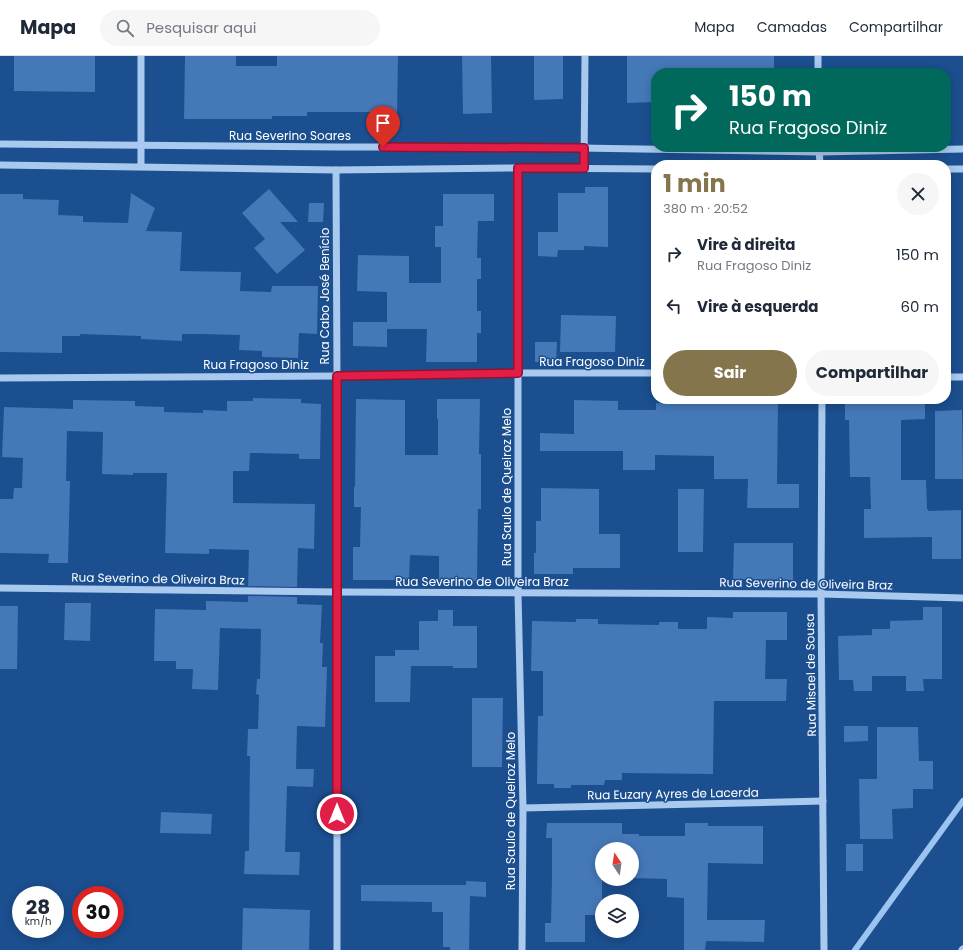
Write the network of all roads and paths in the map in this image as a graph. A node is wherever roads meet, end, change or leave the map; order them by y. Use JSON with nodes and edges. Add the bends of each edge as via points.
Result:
{"nodes":[{"id":1,"x":141,"y":56,"type":"edge"},
{"id":2,"x":585,"y":56,"type":"edge"},
{"id":3,"x":818,"y":56,"type":"edge"},
{"id":4,"x":818,"y":68,"type":"edge"},
{"id":5,"x":0,"y":144,"type":"edge"},
{"id":6,"x":141,"y":146,"type":"junction"},
{"id":7,"x":584,"y":148,"type":"junction"},
{"id":8,"x":651,"y":149,"type":"edge"},
{"id":9,"x":951,"y":149,"type":"edge"},
{"id":10,"x":963,"y":149,"type":"edge"},
{"id":11,"x":0,"y":164,"type":"edge"},
{"id":12,"x":141,"y":166,"type":"junction"},
{"id":13,"x":518,"y":168,"type":"junction"},
{"id":14,"x":584,"y":168,"type":"junction"},
{"id":15,"x":651,"y":169,"type":"edge"},
{"id":16,"x":951,"y":169,"type":"edge"},
{"id":17,"x":963,"y":169,"type":"edge"},
{"id":18,"x":336,"y":170,"type":"junction"},
{"id":19,"x":518,"y":373,"type":"junction"},
{"id":20,"x":651,"y":373,"type":"edge"},
{"id":21,"x":337,"y":376,"type":"junction"},
{"id":22,"x":951,"y":377,"type":"edge"},
{"id":23,"x":963,"y":377,"type":"edge"},
{"id":24,"x":0,"y":378,"type":"edge"},
{"id":25,"x":822,"y":404,"type":"edge"},
{"id":26,"x":0,"y":588,"type":"edge"},
{"id":27,"x":337,"y":592,"type":"junction"},
{"id":28,"x":518,"y":593,"type":"junction"},
{"id":29,"x":821,"y":594,"type":"junction"},
{"id":30,"x":963,"y":598,"type":"edge"},
{"id":31,"x":823,"y":801,"type":"junction"},
{"id":32,"x":523,"y":808,"type":"junction"},
{"id":33,"x":337,"y":950,"type":"edge"},
{"id":34,"x":522,"y":950,"type":"edge"},
{"id":35,"x":824,"y":950,"type":"edge"}],
"edges":[{"from":1,"to":6,"type":"street"},
{"from":2,"to":7,"type":"street"},
{"from":3,"to":4,"type":"street"},
{"from":5,"to":6,"type":"street","name":"Rua Severino Soares"},
{"from":6,"to":7,"type":"street","name":"Rua Severino Soares"},
{"from":6,"to":12,"type":"street"},
{"from":7,"to":8,"type":"street","name":"Rua Severino Soares"},
{"from":7,"to":14,"type":"street"},
{"from":9,"to":10,"type":"street","name":"Rua Severino Soares"},
{"from":11,"to":12,"type":"street"},
{"from":12,"to":18,"type":"street"},
{"from":13,"to":14,"type":"street"},
{"from":13,"to":18,"type":"street"},
{"from":13,"to":19,"type":"street","name":"Rua Saulo de Queiroz Melo"},
{"from":14,"to":15,"type":"street"},
{"from":16,"to":17,"type":"street"},
{"from":18,"to":21,"type":"street","name":"Rua Cabo José Benício"},
{"from":19,"to":20,"type":"street","name":"Rua Fragoso Diniz"},
{"from":19,"to":21,"type":"street","name":"Rua Fragoso Diniz"},
{"from":19,"to":28,"type":"street","name":"Rua Saulo de Queiroz Melo"},
{"from":21,"to":24,"type":"street","name":"Rua Fragoso Diniz"},
{"from":21,"to":27,"type":"street","name":"Rua Cabo José Benício"},
{"from":22,"to":23,"type":"street"},
{"from":25,"to":29,"type":"street","name":"Rua Misael de Sousa"},
{"from":26,"to":27,"type":"street","name":"Rua Severino de Oliveira Braz"},
{"from":27,"to":28,"type":"street","name":"Rua Severino de Oliveira Braz"},
{"from":27,"to":33,"type":"street","name":"Rua Cabo José Benício"},
{"from":28,"to":29,"type":"street","name":"Rua Severino de Oliveira Braz"},
{"from":28,"to":32,"type":"street","name":"Rua Saulo de Queiroz Melo"},
{"from":29,"to":30,"type":"street","name":"Rua Severino de Oliveira Braz"},
{"from":29,"to":31,"type":"street","name":"Rua Misael de Sousa"},
{"from":31,"to":32,"type":"street","name":"Rua Euzary Ayres de Lacerda"},
{"from":31,"to":35,"type":"street","name":"Rua Misael de Sousa"},
{"from":32,"to":34,"type":"street","name":"Rua Saulo de Queiroz Melo"}]}
